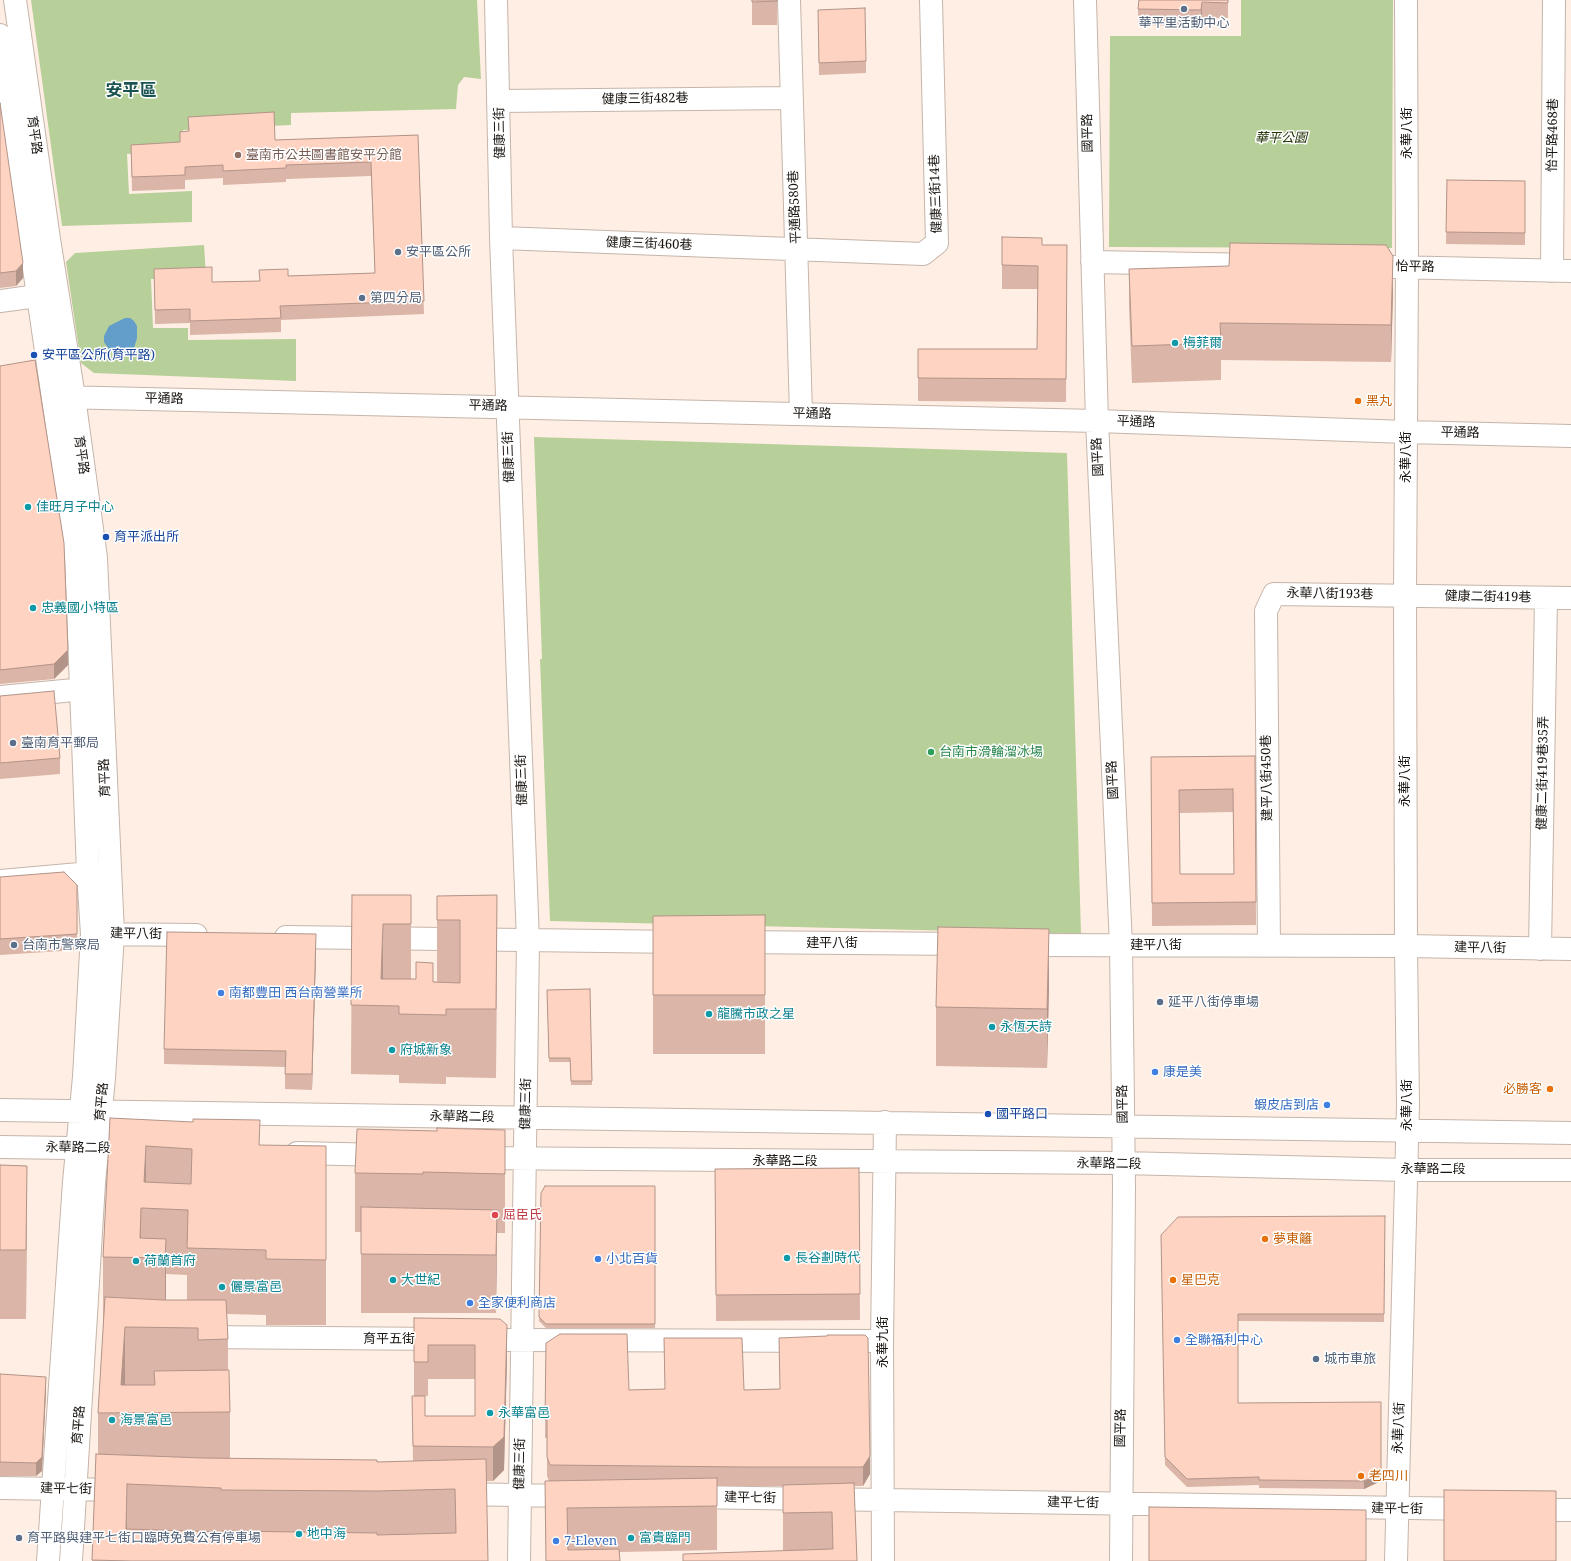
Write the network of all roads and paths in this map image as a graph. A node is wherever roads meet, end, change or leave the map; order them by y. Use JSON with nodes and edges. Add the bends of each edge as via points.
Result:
{"nodes":[{"id":1,"x":15,"y":0,"type":"edge"},
{"id":2,"x":496,"y":0,"type":"edge"},
{"id":3,"x":789,"y":0,"type":"edge"},
{"id":4,"x":931,"y":0,"type":"edge"},
{"id":5,"x":1085,"y":0,"type":"edge"},
{"id":6,"x":1406,"y":0,"type":"edge"},
{"id":7,"x":1554,"y":0,"type":"edge"},
{"id":8,"x":0,"y":35,"type":"edge"},
{"id":9,"x":792,"y":98,"type":"junction"},
{"id":10,"x":499,"y":101,"type":"junction"},
{"id":11,"x":501,"y":238,"type":"junction"},
{"id":12,"x":796,"y":250,"type":"junction"},
{"id":13,"x":1092,"y":262,"type":"junction"},
{"id":14,"x":1281,"y":265,"type":"edge"},
{"id":15,"x":1376,"y":267,"type":"edge"},
{"id":16,"x":1407,"y":267,"type":"junction"},
{"id":17,"x":1561,"y":271,"type":"edge"},
{"id":18,"x":48,"y":294,"type":"junction"},
{"id":19,"x":0,"y":301,"type":"edge"},
{"id":20,"x":64,"y":397,"type":"junction"},
{"id":21,"x":507,"y":406,"type":"junction"},
{"id":22,"x":800,"y":414,"type":"junction"},
{"id":23,"x":1097,"y":421,"type":"junction"},
{"id":24,"x":1406,"y":432,"type":"junction"},
{"id":25,"x":1571,"y":436,"type":"edge"},
{"id":26,"x":1405,"y":596,"type":"junction"},
{"id":27,"x":1546,"y":598,"type":"junction"},
{"id":28,"x":1571,"y":598,"type":"edge"},
{"id":29,"x":1266,"y":611,"type":"joint"},
{"id":30,"x":92,"y":689,"type":"junction"},
{"id":31,"x":0,"y":697,"type":"edge"},
{"id":32,"x":99,"y":872,"type":"junction"},
{"id":33,"x":0,"y":881,"type":"edge"},
{"id":34,"x":103,"y":934,"type":"junction"},
{"id":35,"x":217,"y":936,"type":"edge"},
{"id":36,"x":265,"y":936,"type":"edge"},
{"id":37,"x":528,"y":941,"type":"junction"},
{"id":38,"x":1269,"y":945,"type":"junction"},
{"id":39,"x":1121,"y":946,"type":"junction"},
{"id":40,"x":1406,"y":946,"type":"junction"},
{"id":41,"x":1540,"y":949,"type":"junction"},
{"id":42,"x":1571,"y":949,"type":"edge"},
{"id":43,"x":0,"y":1110,"type":"edge"},
{"id":44,"x":80,"y":1111,"type":"junction"},
{"id":45,"x":101,"y":1111,"type":"junction"},
{"id":46,"x":526,"y":1118,"type":"junction"},
{"id":47,"x":885,"y":1122,"type":"junction"},
{"id":48,"x":1123,"y":1126,"type":"junction"},
{"id":49,"x":1407,"y":1130,"type":"junction"},
{"id":50,"x":1571,"y":1133,"type":"edge"},
{"id":51,"x":0,"y":1147,"type":"edge"},
{"id":52,"x":87,"y":1147,"type":"junction"},
{"id":53,"x":163,"y":1149,"type":"edge"},
{"id":54,"x":274,"y":1152,"type":"edge"},
{"id":55,"x":408,"y":1156,"type":"edge"},
{"id":56,"x":456,"y":1157,"type":"edge"},
{"id":57,"x":526,"y":1159,"type":"junction"},
{"id":58,"x":884,"y":1162,"type":"junction"},
{"id":59,"x":1123,"y":1163,"type":"junction"},
{"id":60,"x":1406,"y":1170,"type":"junction"},
{"id":61,"x":1571,"y":1170,"type":"edge"},
{"id":62,"x":63,"y":1335,"type":"junction"},
{"id":63,"x":93,"y":1337,"type":"junction"},
{"id":64,"x":180,"y":1337,"type":"edge"},
{"id":65,"x":466,"y":1339,"type":"edge"},
{"id":66,"x":490,"y":1340,"type":"edge"},
{"id":67,"x":522,"y":1340,"type":"junction"},
{"id":68,"x":882,"y":1341,"type":"junction"},
{"id":69,"x":0,"y":1488,"type":"edge"},
{"id":70,"x":53,"y":1489,"type":"junction"},
{"id":71,"x":75,"y":1489,"type":"junction"},
{"id":72,"x":147,"y":1490,"type":"edge"},
{"id":73,"x":440,"y":1494,"type":"edge"},
{"id":74,"x":519,"y":1495,"type":"junction"},
{"id":75,"x":598,"y":1496,"type":"edge"},
{"id":76,"x":670,"y":1497,"type":"edge"},
{"id":77,"x":883,"y":1500,"type":"junction"},
{"id":78,"x":1121,"y":1503,"type":"junction"},
{"id":79,"x":1397,"y":1509,"type":"junction"},
{"id":80,"x":1571,"y":1510,"type":"edge"},
{"id":81,"x":48,"y":1561,"type":"edge"},
{"id":82,"x":71,"y":1561,"type":"edge"},
{"id":83,"x":519,"y":1561,"type":"edge"},
{"id":84,"x":883,"y":1561,"type":"edge"},
{"id":85,"x":1121,"y":1561,"type":"edge"},
{"id":86,"x":1396,"y":1561,"type":"edge"}],
"edges":[{"from":1,"to":18,"type":"street","name":"育平路"},
{"from":2,"to":10,"type":"street","name":"健康三街"},
{"from":3,"to":9,"type":"street","name":"平通路580巷"},
{"from":4,"to":12,"type":"street","name":"健康三街14巷","via":[[938,242],[923,254]]},
{"from":5,"to":13,"type":"street","name":"國平路"},
{"from":6,"to":16,"type":"street","name":"永華八街"},
{"from":7,"to":17,"type":"street","name":"怡平路468巷"},
{"from":8,"to":18,"type":"street","name":"育平路"},
{"from":9,"to":10,"type":"street","name":"健康三街482巷"},
{"from":9,"to":12,"type":"street","name":"平通路580巷"},
{"from":10,"to":11,"type":"street","name":"健康三街"},
{"from":11,"to":12,"type":"street","name":"健康三街460巷"},
{"from":11,"to":21,"type":"street","name":"健康三街"},
{"from":12,"to":22,"type":"street","name":"平通路580巷"},
{"from":13,"to":14,"type":"street"},
{"from":13,"to":23,"type":"street","name":"國平路"},
{"from":15,"to":16,"type":"street","name":"怡平路"},
{"from":16,"to":17,"type":"street","name":"怡平路"},
{"from":16,"to":24,"type":"street","name":"永華八街"},
{"from":18,"to":19,"type":"street"},
{"from":18,"to":20,"type":"street","name":"育平路"},
{"from":20,"to":21,"type":"street","name":"平通路"},
{"from":20,"to":30,"type":"street","name":"育平路","via":[[96,558]]},
{"from":21,"to":22,"type":"street","name":"平通路"},
{"from":21,"to":37,"type":"street","name":"健康三街"},
{"from":22,"to":23,"type":"street","name":"平通路"},
{"from":23,"to":24,"type":"street","name":"平通路"},
{"from":23,"to":39,"type":"street","name":"國平路"},
{"from":24,"to":25,"type":"street","name":"平通路"},
{"from":24,"to":26,"type":"street","name":"永華八街"},
{"from":26,"to":27,"type":"street","name":"健康二街419巷"},
{"from":26,"to":29,"type":"street","name":"永華八街193巷","via":[[1274,594]]},
{"from":26,"to":40,"type":"street","name":"永華八街"},
{"from":27,"to":28,"type":"street","name":"健康二街419巷"},
{"from":27,"to":41,"type":"street","name":"健康二街419巷35弄"},
{"from":29,"to":38,"type":"street","name":"建平八街450巷"},
{"from":30,"to":31,"type":"street"},
{"from":30,"to":32,"type":"street","name":"育平路"},
{"from":32,"to":33,"type":"street"},
{"from":32,"to":34,"type":"street","name":"育平路"},
{"from":34,"to":35,"type":"street","name":"建平八街"},
{"from":34,"to":44,"type":"street","name":"育平路"},
{"from":34,"to":45,"type":"street","name":"育平路"},
{"from":36,"to":37,"type":"street","name":"建平八街"},
{"from":37,"to":39,"type":"street","name":"建平八街"},
{"from":37,"to":46,"type":"street","name":"健康三街"},
{"from":38,"to":39,"type":"street","name":"建平八街"},
{"from":38,"to":40,"type":"street","name":"建平八街"},
{"from":39,"to":48,"type":"street","name":"國平路"},
{"from":40,"to":41,"type":"street","name":"建平八街"},
{"from":40,"to":49,"type":"street","name":"永華八街"},
{"from":41,"to":42,"type":"street","name":"建平八街"},
{"from":43,"to":44,"type":"street","name":"永華路二段"},
{"from":44,"to":45,"type":"street","name":"永華路二段"},
{"from":44,"to":52,"type":"street","name":"育平路"},
{"from":45,"to":46,"type":"street","name":"永華路二段"},
{"from":45,"to":52,"type":"street","name":"育平路"},
{"from":46,"to":47,"type":"street","name":"永華路二段"},
{"from":46,"to":57,"type":"street","name":"健康三街"},
{"from":47,"to":48,"type":"street","name":"永華路二段"},
{"from":47,"to":58,"type":"street","name":"永華九街"},
{"from":48,"to":49,"type":"street","name":"永華路二段"},
{"from":48,"to":59,"type":"street","name":"國平路"},
{"from":49,"to":50,"type":"street","name":"永華路二段"},
{"from":49,"to":60,"type":"street","name":"永華八街"},
{"from":51,"to":52,"type":"street","name":"永華路二段"},
{"from":52,"to":53,"type":"street","name":"永華路二段"},
{"from":52,"to":62,"type":"street","name":"育平路"},
{"from":52,"to":63,"type":"street","name":"育平路","via":[[94,1183]]},
{"from":54,"to":55,"type":"street"},
{"from":56,"to":57,"type":"street","name":"永華路二段"},
{"from":57,"to":58,"type":"street","name":"永華路二段"},
{"from":57,"to":67,"type":"street","name":"健康三街"},
{"from":58,"to":59,"type":"street","name":"永華路二段"},
{"from":58,"to":68,"type":"street","name":"永華九街"},
{"from":59,"to":60,"type":"street","name":"永華路二段"},
{"from":59,"to":78,"type":"street","name":"國平路"},
{"from":60,"to":61,"type":"street","name":"永華路二段"},
{"from":60,"to":79,"type":"street","name":"永華八街"},
{"from":62,"to":63,"type":"street"},
{"from":62,"to":70,"type":"street","name":"育平路"},
{"from":63,"to":71,"type":"street","name":"育平路"},
{"from":64,"to":65,"type":"street","name":"育平五街"},
{"from":66,"to":67,"type":"street"},
{"from":67,"to":68,"type":"street"},
{"from":67,"to":74,"type":"street","name":"健康三街"},
{"from":68,"to":77,"type":"street","name":"永華九街"},
{"from":69,"to":70,"type":"street","name":"建平七街"},
{"from":70,"to":71,"type":"street","name":"建平七街"},
{"from":70,"to":81,"type":"street","name":"育平路"},
{"from":71,"to":72,"type":"street","name":"建平七街"},
{"from":71,"to":82,"type":"street","name":"育平路"},
{"from":73,"to":74,"type":"street"},
{"from":74,"to":75,"type":"street"},
{"from":74,"to":83,"type":"street","name":"健康三街"},
{"from":76,"to":77,"type":"street","name":"建平七街"},
{"from":77,"to":78,"type":"street","name":"建平七街"},
{"from":77,"to":84,"type":"street","name":"永華九街"},
{"from":78,"to":79,"type":"street","name":"建平七街"},
{"from":78,"to":85,"type":"street","name":"國平路"},
{"from":79,"to":80,"type":"street","name":"建平七街"},
{"from":79,"to":86,"type":"street","name":"永華八街"}]}
